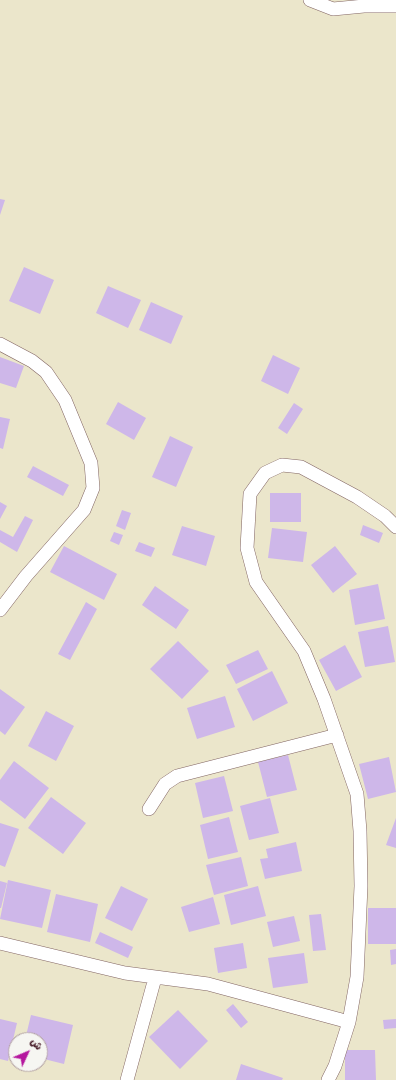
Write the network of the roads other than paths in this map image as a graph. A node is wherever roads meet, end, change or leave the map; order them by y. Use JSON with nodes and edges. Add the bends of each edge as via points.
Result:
{"nodes":[{"id":1,"x":310,"y":0,"type":"edge"},
{"id":2,"x":396,"y":6,"type":"edge"},
{"id":3,"x":0,"y":344,"type":"edge"},
{"id":4,"x":396,"y":527,"type":"edge"},
{"id":5,"x":0,"y":610,"type":"edge"},
{"id":6,"x":337,"y":735,"type":"junction"},
{"id":7,"x":149,"y":809,"type":"dead end"},
{"id":8,"x":0,"y":943,"type":"edge"},
{"id":9,"x":155,"y":978,"type":"junction"},
{"id":10,"x":349,"y":1022,"type":"junction"},
{"id":11,"x":127,"y":1080,"type":"edge"},
{"id":12,"x":328,"y":1080,"type":"edge"}],
"edges":[{"from":1,"to":2,"type":"street","via":[[333,9]]},
{"from":3,"to":5,"type":"street","via":[[18,352],[46,372],[65,400],[91,463],[93,488],[84,510]]},
{"from":4,"to":6,"type":"street","via":[[385,516],[357,497],[301,467],[282,465],[265,473],[250,494],[247,548],[256,582],[304,651]]},
{"from":6,"to":7,"type":"street","via":[[177,776],[165,784]]},
{"from":6,"to":10,"type":"street","via":[[357,794],[360,831],[361,886],[357,977]]},
{"from":8,"to":9,"type":"street"},
{"from":9,"to":10,"type":"street","via":[[208,984]]},
{"from":9,"to":11,"type":"street"},
{"from":10,"to":12,"type":"street"}]}
